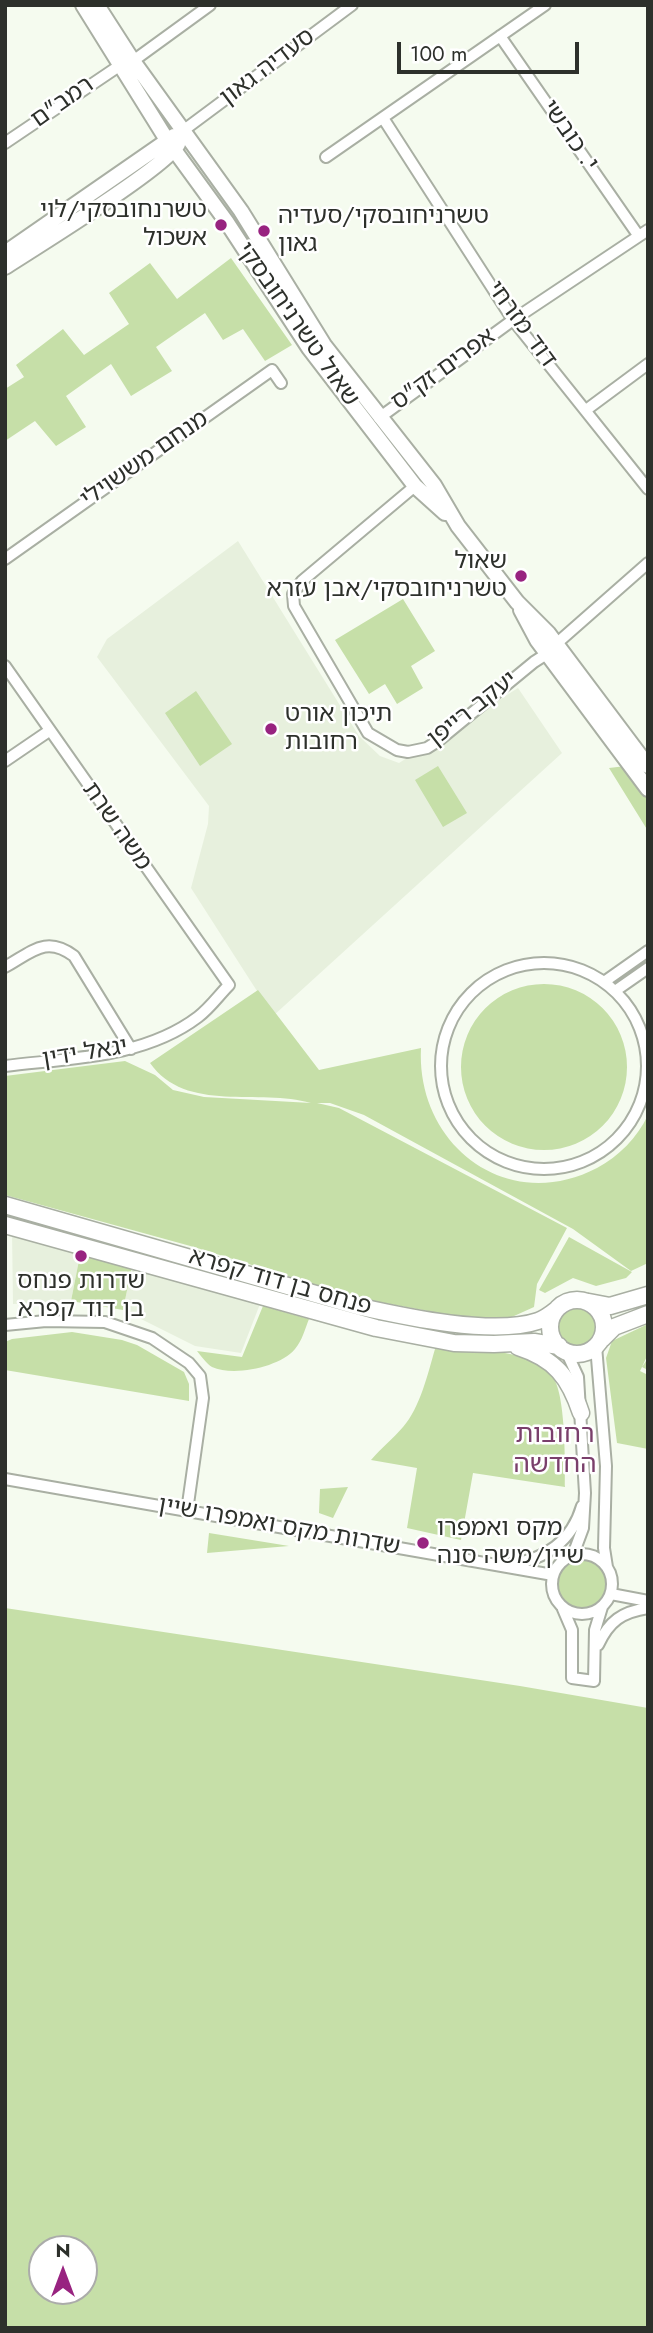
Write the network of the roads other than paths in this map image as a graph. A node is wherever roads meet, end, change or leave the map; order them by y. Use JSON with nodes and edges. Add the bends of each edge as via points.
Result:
{"nodes":[{"id":1,"x":83,"y":5,"type":"edge"},
{"id":2,"x":97,"y":5,"type":"edge"},
{"id":3,"x":210,"y":5,"type":"edge"},
{"id":4,"x":352,"y":5,"type":"edge"},
{"id":5,"x":545,"y":5,"type":"edge"},
{"id":6,"x":500,"y":37,"type":"junction"},
{"id":7,"x":128,"y":63,"type":"junction"},
{"id":8,"x":383,"y":118,"type":"junction"},
{"id":9,"x":184,"y":130,"type":"junction"},
{"id":10,"x":5,"y":143,"type":"edge"},
{"id":11,"x":171,"y":145,"type":"junction"},
{"id":12,"x":326,"y":157,"type":"dead end"},
{"id":13,"x":188,"y":167,"type":"junction"},
{"id":14,"x":145,"y":173,"type":"junction"},
{"id":15,"x":643,"y":232,"type":"edge"},
{"id":16,"x":5,"y":253,"type":"edge"},
{"id":17,"x":5,"y":267,"type":"edge"},
{"id":18,"x":513,"y":320,"type":"junction"},
{"id":19,"x":648,"y":364,"type":"edge"},
{"id":20,"x":281,"y":383,"type":"dead end"},
{"id":21,"x":586,"y":410,"type":"junction"},
{"id":22,"x":379,"y":418,"type":"junction"},
{"id":23,"x":415,"y":486,"type":"junction"},
{"id":24,"x":648,"y":489,"type":"edge"},
{"id":25,"x":458,"y":526,"type":"junction"},
{"id":26,"x":5,"y":559,"type":"edge"},
{"id":27,"x":648,"y":563,"type":"edge"},
{"id":28,"x":556,"y":650,"type":"junction"},
{"id":29,"x":5,"y":666,"type":"edge"},
{"id":30,"x":49,"y":731,"type":"junction"},
{"id":31,"x":5,"y":761,"type":"edge"},
{"id":32,"x":648,"y":766,"type":"edge"},
{"id":33,"x":648,"y":789,"type":"edge"},
{"id":34,"x":648,"y":951,"type":"edge"},
{"id":35,"x":5,"y":967,"type":"edge"},
{"id":36,"x":648,"y":968,"type":"edge"},
{"id":37,"x":604,"y":982,"type":"junction"},
{"id":38,"x":229,"y":985,"type":"joint"},
{"id":39,"x":615,"y":991,"type":"junction"},
{"id":40,"x":131,"y":1049,"type":"junction"},
{"id":41,"x":5,"y":1066,"type":"edge"},
{"id":42,"x":5,"y":1205,"type":"edge"},
{"id":43,"x":5,"y":1224,"type":"edge"},
{"id":44,"x":648,"y":1295,"type":"edge"},
{"id":45,"x":585,"y":1301,"type":"junction"},
{"id":46,"x":556,"y":1310,"type":"junction"},
{"id":47,"x":648,"y":1314,"type":"edge"},
{"id":48,"x":5,"y":1325,"type":"edge"},
{"id":49,"x":599,"y":1342,"type":"junction"},
{"id":50,"x":494,"y":1345,"type":"junction"},
{"id":51,"x":562,"y":1349,"type":"junction"},
{"id":52,"x":581,"y":1413,"type":"junction"},
{"id":53,"x":5,"y":1479,"type":"edge"},
{"id":54,"x":585,"y":1493,"type":"junction"},
{"id":55,"x":187,"y":1511,"type":"junction"},
{"id":56,"x":573,"y":1555,"type":"junction"},
{"id":57,"x":490,"y":1563,"type":"junction"},
{"id":58,"x":607,"y":1567,"type":"junction"},
{"id":59,"x":553,"y":1574,"type":"junction"},
{"id":60,"x":611,"y":1594,"type":"junction"},
{"id":61,"x":648,"y":1601,"type":"edge"},
{"id":62,"x":559,"y":1604,"type":"junction"},
{"id":63,"x":602,"y":1607,"type":"junction"},
{"id":64,"x":648,"y":1608,"type":"edge"},
{"id":65,"x":595,"y":1650,"type":"junction"}],
"edges":[{"from":1,"to":7,"type":"street","name":"שאול טשרניחובסקי"},
{"from":2,"to":7,"type":"street","name":"שאול טשרניחובסקי"},
{"from":3,"to":7,"type":"street","name":"רמב\"ם"},
{"from":4,"to":9,"type":"street","name":"סעדיה גאון"},
{"from":5,"to":6,"type":"street"},
{"from":6,"to":8,"type":"street"},
{"from":6,"to":15,"type":"street","name":"י. כובשי"},
{"from":7,"to":9,"type":"street","name":"שאול טשרניחובסקי"},
{"from":7,"to":10,"type":"street","name":"רמב\"ם"},
{"from":7,"to":11,"type":"street","name":"שאול טשרניחובסקי"},
{"from":8,"to":12,"type":"street"},
{"from":8,"to":18,"type":"street","name":"דוד מזרחי"},
{"from":9,"to":11,"type":"street"},
{"from":9,"to":22,"type":"street","name":"שאול טשרניחובסקי","via":[[314,329]]},
{"from":11,"to":13,"type":"street","name":"שאול טשרניחובסקי"},
{"from":11,"to":14,"type":"street"},
{"from":11,"to":16,"type":"street"},
{"from":13,"to":14,"type":"street"},
{"from":13,"to":23,"type":"street","name":"שאול טשרניחובסקי","via":[[309,348]]},
{"from":14,"to":17,"type":"street"},
{"from":15,"to":18,"type":"street","name":"אפרים זק\"ס"},
{"from":18,"to":21,"type":"street","name":"דוד מזרחי"},
{"from":18,"to":22,"type":"street","name":"אפרים זק\"ס"},
{"from":19,"to":21,"type":"street"},
{"from":20,"to":26,"type":"street","name":"מנחם מששוילי","via":[[272,370]]},
{"from":21,"to":24,"type":"street","name":"דוד מזרחי"},
{"from":22,"to":25,"type":"street","name":"שאול טשרניחובסקי","via":[[434,485]]},
{"from":23,"to":25,"type":"street","name":"שאול טשרניחובסקי"},
{"from":23,"to":28,"type":"street","name":"יעקב רייפן","via":[[302,581],[293,594],[294,606],[368,733],[397,750],[427,748]]},
{"from":25,"to":28,"type":"street","name":"שאול טשרניחובסקי","via":[[517,602],[527,624]]},
{"from":27,"to":28,"type":"street"},
{"from":28,"to":32,"type":"street","name":"שאול טשרניחובסקי"},
{"from":28,"to":33,"type":"street","name":"שאול טשרניחובסקי"},
{"from":29,"to":30,"type":"street","name":"משה שרת"},
{"from":30,"to":31,"type":"street"},
{"from":30,"to":38,"type":"street","name":"משה שרת"},
{"from":34,"to":37,"type":"street"},
{"from":35,"to":40,"type":"street","via":[[43,947],[64,948],[74,956]]},
{"from":36,"to":39,"type":"street"},
{"from":37,"to":39,"type":"street"},
{"from":37,"to":39,"type":"street","via":[[568,966],[519,966],[486,980],[458,1008],[443,1045],[442,1085],[457,1122],[485,1150],[521,1166],[561,1167],[599,1153],[628,1126],[645,1090],[648,1070],[637,1020]]},
{"from":38,"to":40,"type":"street","name":"יגאל ידין","via":[[200,1016]]},
{"from":40,"to":41,"type":"street","name":"יגאל ידין"},
{"from":42,"to":46,"type":"main road","name":"פנחס בן דוד קפרא","via":[[409,1318],[502,1326],[538,1321]]},
{"from":43,"to":50,"type":"main road","name":"פנחס בן דוד קפרא","via":[[351,1323],[440,1341]]},
{"from":44,"to":45,"type":"main road","via":[[610,1306]]},
{"from":45,"to":46,"type":"main road","via":[[569,1301]]},
{"from":45,"to":49,"type":"main road","via":[[600,1312],[604,1330]]},
{"from":46,"to":51,"type":"main road","via":[[551,1332]]},
{"from":47,"to":49,"type":"main road","via":[[614,1327]]},
{"from":48,"to":55,"type":"street","via":[[105,1322],[152,1338],[189,1363],[200,1376],[203,1398]]},
{"from":49,"to":51,"type":"main road","via":[[582,1353]]},
{"from":49,"to":58,"type":"street"},
{"from":50,"to":51,"type":"main road","name":"פנחס בן דוד קפרא","via":[[534,1342]]},
{"from":50,"to":52,"type":"main road","via":[[528,1350],[549,1361],[565,1377]]},
{"from":51,"to":52,"type":"street","via":[[578,1377]]},
{"from":52,"to":54,"type":"street"},
{"from":53,"to":55,"type":"street","name":"שדרות מקס ואמפרו שיין"},
{"from":54,"to":56,"type":"street","via":[[583,1528]]},
{"from":54,"to":57,"type":"street","via":[[573,1525],[558,1546],[525,1561]]},
{"from":55,"to":57,"type":"street","name":"שדרות מקס ואמפרו שיין"},
{"from":56,"to":58,"type":"street","via":[[592,1555]]},
{"from":56,"to":59,"type":"street"},
{"from":57,"to":59,"type":"street","name":"שדרות מקס ואמפרו שיין"},
{"from":58,"to":60,"type":"street","via":[[612,1576]]},
{"from":59,"to":62,"type":"street"},
{"from":60,"to":61,"type":"street"},
{"from":60,"to":63,"type":"street"},
{"from":62,"to":63,"type":"street","via":[[575,1614]]},
{"from":62,"to":65,"type":"street","via":[[572,1630],[572,1678],[594,1681]]},
{"from":63,"to":65,"type":"street"},
{"from":64,"to":65,"type":"street","via":[[612,1621]]}]}
